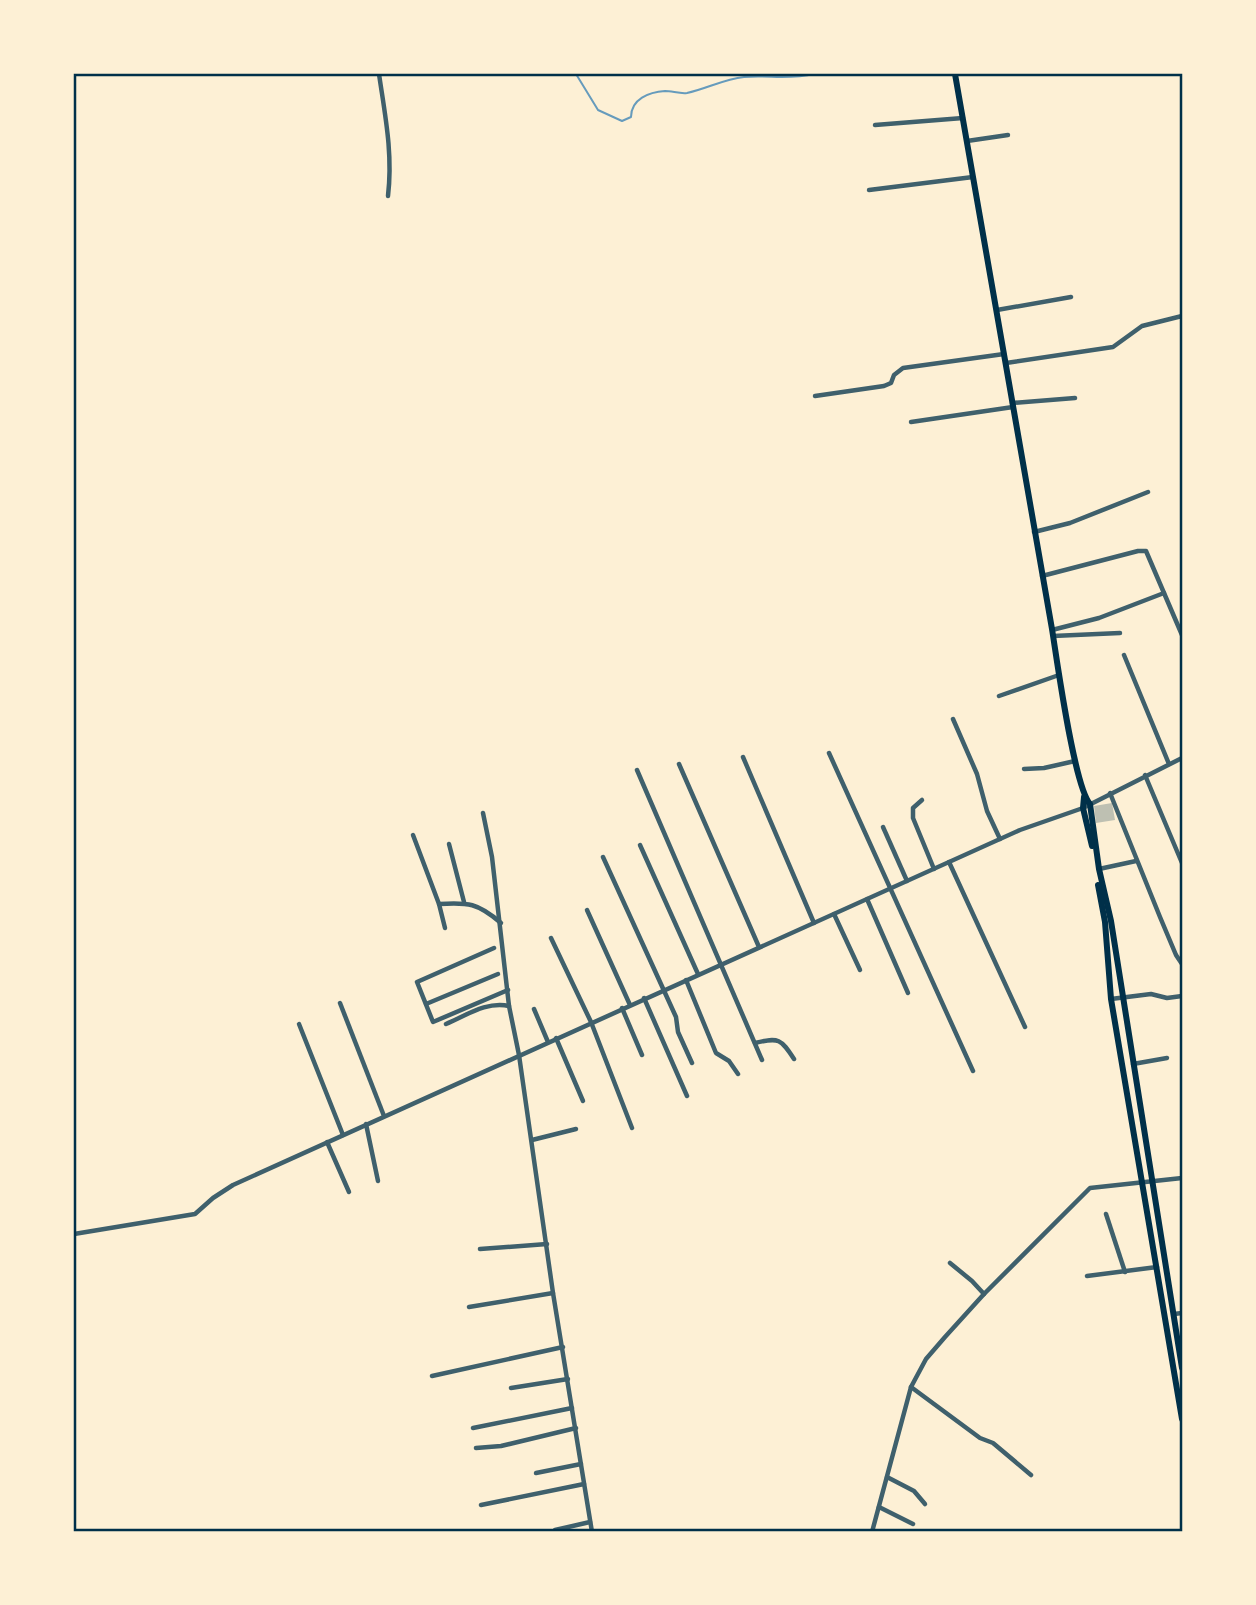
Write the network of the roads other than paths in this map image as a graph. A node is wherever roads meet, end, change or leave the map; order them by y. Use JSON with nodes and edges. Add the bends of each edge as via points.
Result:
{"nodes":[{"id":1,"x":379,"y":74,"type":"edge"},
{"id":2,"x":955,"y":74,"type":"edge"},
{"id":3,"x":963,"y":118,"type":"junction"},
{"id":4,"x":875,"y":125,"type":"dead end"},
{"id":5,"x":1008,"y":135,"type":"dead end"},
{"id":6,"x":967,"y":141,"type":"junction"},
{"id":7,"x":973,"y":177,"type":"junction"},
{"id":8,"x":869,"y":190,"type":"dead end"},
{"id":9,"x":388,"y":196,"type":"dead end"},
{"id":10,"x":1072,"y":297,"type":"dead end"},
{"id":11,"x":996,"y":310,"type":"junction"},
{"id":12,"x":1182,"y":316,"type":"edge"},
{"id":13,"x":1004,"y":355,"type":"junction"},
{"id":14,"x":1005,"y":363,"type":"junction"},
{"id":15,"x":815,"y":396,"type":"dead end"},
{"id":16,"x":1075,"y":398,"type":"dead end"},
{"id":17,"x":1012,"y":405,"type":"junction"},
{"id":18,"x":911,"y":422,"type":"dead end"},
{"id":19,"x":1148,"y":492,"type":"dead end"},
{"id":20,"x":1034,"y":532,"type":"junction"},
{"id":21,"x":1042,"y":576,"type":"junction"},
{"id":22,"x":1164,"y":593,"type":"junction"},
{"id":23,"x":1052,"y":633,"type":"junction"},
{"id":24,"x":1120,"y":633,"type":"dead end"},
{"id":25,"x":1182,"y":635,"type":"edge"},
{"id":26,"x":1124,"y":655,"type":"dead end"},
{"id":27,"x":1059,"y":675,"type":"junction"},
{"id":28,"x":999,"y":696,"type":"dead end"},
{"id":29,"x":953,"y":719,"type":"dead end"},
{"id":30,"x":829,"y":753,"type":"dead end"},
{"id":31,"x":743,"y":757,"type":"dead end"},
{"id":32,"x":1182,"y":758,"type":"edge"},
{"id":33,"x":1076,"y":760,"type":"junction"},
{"id":34,"x":679,"y":764,"type":"dead end"},
{"id":35,"x":1169,"y":764,"type":"junction"},
{"id":36,"x":1024,"y":769,"type":"dead end"},
{"id":37,"x":638,"y":770,"type":"dead end"},
{"id":38,"x":1145,"y":775,"type":"junction"},
{"id":39,"x":1110,"y":793,"type":"junction"},
{"id":40,"x":1084,"y":797,"type":"junction"},
{"id":41,"x":922,"y":800,"type":"dead end"},
{"id":42,"x":1090,"y":804,"type":"junction"},
{"id":43,"x":1083,"y":808,"type":"junction"},
{"id":44,"x":483,"y":813,"type":"dead end"},
{"id":45,"x":883,"y":827,"type":"dead end"},
{"id":46,"x":413,"y":835,"type":"dead end"},
{"id":47,"x":1000,"y":839,"type":"junction"},
{"id":48,"x":449,"y":844,"type":"dead end"},
{"id":49,"x":640,"y":845,"type":"dead end"},
{"id":50,"x":603,"y":858,"type":"dead end"},
{"id":51,"x":1136,"y":861,"type":"junction"},
{"id":52,"x":949,"y":862,"type":"junction"},
{"id":53,"x":1182,"y":863,"type":"edge"},
{"id":54,"x":934,"y":869,"type":"junction"},
{"id":55,"x":1099,"y":869,"type":"junction"},
{"id":56,"x":907,"y":881,"type":"junction"},
{"id":57,"x":890,"y":888,"type":"junction"},
{"id":58,"x":867,"y":899,"type":"junction"},
{"id":59,"x":464,"y":902,"type":"junction"},
{"id":60,"x":439,"y":904,"type":"junction"},
{"id":61,"x":587,"y":910,"type":"dead end"},
{"id":62,"x":834,"y":914,"type":"junction"},
{"id":63,"x":1108,"y":922,"type":"junction"},
{"id":64,"x":501,"y":923,"type":"junction"},
{"id":65,"x":814,"y":923,"type":"junction"},
{"id":66,"x":445,"y":928,"type":"dead end"},
{"id":67,"x":551,"y":939,"type":"dead end"},
{"id":68,"x":759,"y":947,"type":"junction"},
{"id":69,"x":494,"y":948,"type":"dead end"},
{"id":70,"x":1182,"y":964,"type":"edge"},
{"id":71,"x":719,"y":965,"type":"junction"},
{"id":72,"x":860,"y":970,"type":"dead end"},
{"id":73,"x":498,"y":974,"type":"dead end"},
{"id":74,"x":698,"y":974,"type":"junction"},
{"id":75,"x":686,"y":980,"type":"junction"},
{"id":76,"x":508,"y":990,"type":"junction"},
{"id":77,"x":662,"y":990,"type":"junction"},
{"id":78,"x":908,"y":993,"type":"dead end"},
{"id":79,"x":1182,"y":996,"type":"edge"},
{"id":80,"x":644,"y":998,"type":"junction"},
{"id":81,"x":1121,"y":998,"type":"junction"},
{"id":82,"x":1111,"y":999,"type":"junction"},
{"id":83,"x":340,"y":1003,"type":"dead end"},
{"id":84,"x":426,"y":1004,"type":"junction"},
{"id":85,"x":630,"y":1005,"type":"junction"},
{"id":86,"x":509,"y":1006,"type":"junction"},
{"id":87,"x":622,"y":1008,"type":"junction"},
{"id":88,"x":534,"y":1009,"type":"dead end"},
{"id":89,"x":591,"y":1022,"type":"junction"},
{"id":90,"x":299,"y":1024,"type":"dead end"},
{"id":91,"x":446,"y":1024,"type":"dead end"},
{"id":92,"x":1025,"y":1027,"type":"dead end"},
{"id":93,"x":556,"y":1038,"type":"junction"},
{"id":94,"x":548,"y":1042,"type":"junction"},
{"id":95,"x":755,"y":1043,"type":"junction"},
{"id":96,"x":519,"y":1055,"type":"junction"},
{"id":97,"x":642,"y":1055,"type":"dead end"},
{"id":98,"x":1167,"y":1058,"type":"dead end"},
{"id":99,"x":794,"y":1059,"type":"dead end"},
{"id":100,"x":762,"y":1060,"type":"dead end"},
{"id":101,"x":692,"y":1063,"type":"dead end"},
{"id":102,"x":1132,"y":1064,"type":"junction"},
{"id":103,"x":974,"y":1071,"type":"dead end"},
{"id":104,"x":738,"y":1074,"type":"dead end"},
{"id":105,"x":687,"y":1096,"type":"dead end"},
{"id":106,"x":583,"y":1101,"type":"dead end"},
{"id":107,"x":384,"y":1116,"type":"junction"},
{"id":108,"x":366,"y":1124,"type":"junction"},
{"id":109,"x":632,"y":1128,"type":"dead end"},
{"id":110,"x":576,"y":1129,"type":"dead end"},
{"id":111,"x":343,"y":1135,"type":"junction"},
{"id":112,"x":532,"y":1140,"type":"junction"},
{"id":113,"x":327,"y":1142,"type":"junction"},
{"id":114,"x":1182,"y":1178,"type":"edge"},
{"id":115,"x":378,"y":1181,"type":"dead end"},
{"id":116,"x":1152,"y":1182,"type":"junction"},
{"id":117,"x":1142,"y":1183,"type":"junction"},
{"id":118,"x":349,"y":1192,"type":"dead end"},
{"id":119,"x":1106,"y":1214,"type":"dead end"},
{"id":120,"x":74,"y":1234,"type":"edge"},
{"id":121,"x":547,"y":1244,"type":"junction"},
{"id":122,"x":480,"y":1249,"type":"dead end"},
{"id":123,"x":950,"y":1264,"type":"dead end"},
{"id":124,"x":1157,"y":1267,"type":"junction"},
{"id":125,"x":1125,"y":1272,"type":"junction"},
{"id":126,"x":1087,"y":1276,"type":"dead end"},
{"id":127,"x":553,"y":1293,"type":"junction"},
{"id":128,"x":984,"y":1294,"type":"junction"},
{"id":129,"x":469,"y":1307,"type":"dead end"},
{"id":130,"x":1182,"y":1313,"type":"edge"},
{"id":131,"x":1174,"y":1314,"type":"junction"},
{"id":132,"x":563,"y":1347,"type":"junction"},
{"id":133,"x":1182,"y":1368,"type":"edge"},
{"id":134,"x":432,"y":1376,"type":"dead end"},
{"id":135,"x":568,"y":1379,"type":"junction"},
{"id":136,"x":911,"y":1387,"type":"junction"},
{"id":137,"x":511,"y":1388,"type":"dead end"},
{"id":138,"x":572,"y":1408,"type":"junction"},
{"id":139,"x":1182,"y":1419,"type":"edge"},
{"id":140,"x":473,"y":1428,"type":"dead end"},
{"id":141,"x":576,"y":1428,"type":"junction"},
{"id":142,"x":477,"y":1448,"type":"dead end"},
{"id":143,"x":581,"y":1464,"type":"junction"},
{"id":144,"x":536,"y":1473,"type":"dead end"},
{"id":145,"x":1031,"y":1475,"type":"dead end"},
{"id":146,"x":887,"y":1477,"type":"junction"},
{"id":147,"x":584,"y":1484,"type":"junction"},
{"id":148,"x":925,"y":1504,"type":"dead end"},
{"id":149,"x":481,"y":1505,"type":"dead end"},
{"id":150,"x":879,"y":1507,"type":"junction"},
{"id":151,"x":590,"y":1522,"type":"junction"},
{"id":152,"x":913,"y":1524,"type":"dead end"},
{"id":153,"x":555,"y":1530,"type":"edge"},
{"id":154,"x":592,"y":1531,"type":"edge"},
{"id":155,"x":872,"y":1531,"type":"edge"}],
"edges":[{"from":1,"to":9,"type":"street","via":[[390,144]]},
{"from":2,"to":3,"type":"main road"},
{"from":3,"to":4,"type":"street"},
{"from":3,"to":6,"type":"main road"},
{"from":5,"to":6,"type":"street"},
{"from":6,"to":7,"type":"main road"},
{"from":7,"to":8,"type":"street"},
{"from":7,"to":11,"type":"main road"},
{"from":10,"to":11,"type":"street"},
{"from":11,"to":13,"type":"main road"},
{"from":12,"to":14,"type":"street","via":[[1142,326],[1113,347]]},
{"from":13,"to":14,"type":"main road"},
{"from":13,"to":15,"type":"street","via":[[903,368],[884,386]]},
{"from":14,"to":17,"type":"main road"},
{"from":16,"to":17,"type":"street"},
{"from":17,"to":18,"type":"street"},
{"from":17,"to":20,"type":"main road"},
{"from":19,"to":20,"type":"street"},
{"from":20,"to":21,"type":"main road"},
{"from":21,"to":22,"type":"street","via":[[1142,550],[1149,555]]},
{"from":21,"to":23,"type":"main road"},
{"from":22,"to":23,"type":"street"},
{"from":22,"to":25,"type":"street"},
{"from":23,"to":24,"type":"street"},
{"from":23,"to":27,"type":"main road"},
{"from":26,"to":35,"type":"street"},
{"from":27,"to":28,"type":"street"},
{"from":27,"to":33,"type":"main road"},
{"from":29,"to":47,"type":"street"},
{"from":30,"to":57,"type":"street"},
{"from":31,"to":65,"type":"street"},
{"from":32,"to":35,"type":"street"},
{"from":33,"to":36,"type":"street"},
{"from":33,"to":40,"type":"main road"},
{"from":34,"to":68,"type":"street"},
{"from":35,"to":38,"type":"street"},
{"from":37,"to":71,"type":"street"},
{"from":38,"to":39,"type":"street"},
{"from":38,"to":53,"type":"street"},
{"from":39,"to":42,"type":"street"},
{"from":39,"to":51,"type":"street"},
{"from":40,"to":42,"type":"main road"},
{"from":40,"to":43,"type":"main road"},
{"from":41,"to":54,"type":"street","via":[[914,808],[913,818]]},
{"from":42,"to":43,"type":"street"},
{"from":42,"to":55,"type":"main road"},
{"from":43,"to":47,"type":"street"},
{"from":43,"to":63,"type":"main road"},
{"from":44,"to":64,"type":"street"},
{"from":45,"to":56,"type":"street"},
{"from":46,"to":60,"type":"street"},
{"from":47,"to":52,"type":"street"},
{"from":48,"to":59,"type":"street"},
{"from":49,"to":74,"type":"street"},
{"from":50,"to":77,"type":"street"},
{"from":51,"to":55,"type":"street"},
{"from":51,"to":70,"type":"street"},
{"from":52,"to":54,"type":"street"},
{"from":52,"to":92,"type":"street"},
{"from":54,"to":56,"type":"street"},
{"from":55,"to":63,"type":"main road"},
{"from":56,"to":57,"type":"street"},
{"from":57,"to":58,"type":"street"},
{"from":57,"to":103,"type":"street"},
{"from":58,"to":62,"type":"street"},
{"from":58,"to":78,"type":"street"},
{"from":59,"to":60,"type":"street"},
{"from":59,"to":64,"type":"street","via":[[484,908]]},
{"from":60,"to":66,"type":"street"},
{"from":61,"to":85,"type":"street"},
{"from":62,"to":65,"type":"street"},
{"from":62,"to":72,"type":"street"},
{"from":63,"to":81,"type":"main road"},
{"from":63,"to":82,"type":"main road"},
{"from":64,"to":76,"type":"street"},
{"from":65,"to":68,"type":"street"},
{"from":67,"to":89,"type":"street"},
{"from":68,"to":71,"type":"street"},
{"from":69,"to":84,"type":"street","via":[[417,982]]},
{"from":71,"to":74,"type":"street"},
{"from":71,"to":95,"type":"street"},
{"from":73,"to":84,"type":"street"},
{"from":74,"to":75,"type":"street"},
{"from":75,"to":77,"type":"street"},
{"from":75,"to":104,"type":"street","via":[[716,1053]]},
{"from":76,"to":84,"type":"street","via":[[433,1021]]},
{"from":76,"to":86,"type":"street"},
{"from":77,"to":80,"type":"street"},
{"from":77,"to":101,"type":"street"},
{"from":79,"to":81,"type":"street"},
{"from":80,"to":85,"type":"street"},
{"from":80,"to":105,"type":"street"},
{"from":81,"to":82,"type":"street"},
{"from":81,"to":102,"type":"main road"},
{"from":82,"to":117,"type":"main road"},
{"from":83,"to":107,"type":"street"},
{"from":85,"to":87,"type":"street"},
{"from":86,"to":91,"type":"street","via":[[488,1005]]},
{"from":86,"to":96,"type":"street"},
{"from":87,"to":89,"type":"street"},
{"from":87,"to":97,"type":"street"},
{"from":88,"to":94,"type":"street"},
{"from":89,"to":93,"type":"street"},
{"from":89,"to":109,"type":"street"},
{"from":90,"to":111,"type":"street"},
{"from":93,"to":94,"type":"street"},
{"from":93,"to":106,"type":"street"},
{"from":94,"to":96,"type":"street"},
{"from":95,"to":99,"type":"street","via":[[783,1041]]},
{"from":95,"to":100,"type":"street"},
{"from":96,"to":107,"type":"street"},
{"from":96,"to":112,"type":"street"},
{"from":98,"to":102,"type":"street"},
{"from":102,"to":116,"type":"main road"},
{"from":107,"to":108,"type":"street"},
{"from":108,"to":111,"type":"street"},
{"from":108,"to":115,"type":"street"},
{"from":110,"to":112,"type":"street"},
{"from":111,"to":113,"type":"street"},
{"from":112,"to":121,"type":"street"},
{"from":113,"to":118,"type":"street"},
{"from":113,"to":120,"type":"street","via":[[233,1185],[195,1214]]},
{"from":114,"to":116,"type":"street"},
{"from":116,"to":117,"type":"street"},
{"from":116,"to":131,"type":"main road"},
{"from":117,"to":124,"type":"main road"},
{"from":117,"to":128,"type":"street","via":[[1090,1188]]},
{"from":119,"to":125,"type":"street"},
{"from":121,"to":122,"type":"street"},
{"from":121,"to":127,"type":"street"},
{"from":123,"to":128,"type":"street"},
{"from":124,"to":125,"type":"street"},
{"from":124,"to":139,"type":"main road"},
{"from":125,"to":126,"type":"street"},
{"from":127,"to":129,"type":"street"},
{"from":127,"to":132,"type":"street"},
{"from":128,"to":136,"type":"street","via":[[926,1359]]},
{"from":130,"to":131,"type":"street"},
{"from":131,"to":133,"type":"main road"},
{"from":132,"to":134,"type":"street"},
{"from":132,"to":135,"type":"street"},
{"from":135,"to":137,"type":"street"},
{"from":135,"to":138,"type":"street"},
{"from":136,"to":145,"type":"street"},
{"from":136,"to":146,"type":"street"},
{"from":138,"to":140,"type":"street"},
{"from":138,"to":141,"type":"street"},
{"from":141,"to":142,"type":"street"},
{"from":141,"to":143,"type":"street"},
{"from":143,"to":144,"type":"street"},
{"from":143,"to":147,"type":"street"},
{"from":146,"to":148,"type":"street","via":[[914,1491]]},
{"from":146,"to":150,"type":"street"},
{"from":147,"to":149,"type":"street"},
{"from":147,"to":151,"type":"street"},
{"from":150,"to":152,"type":"street"},
{"from":150,"to":155,"type":"street"},
{"from":151,"to":153,"type":"street"},
{"from":151,"to":154,"type":"street"}]}
